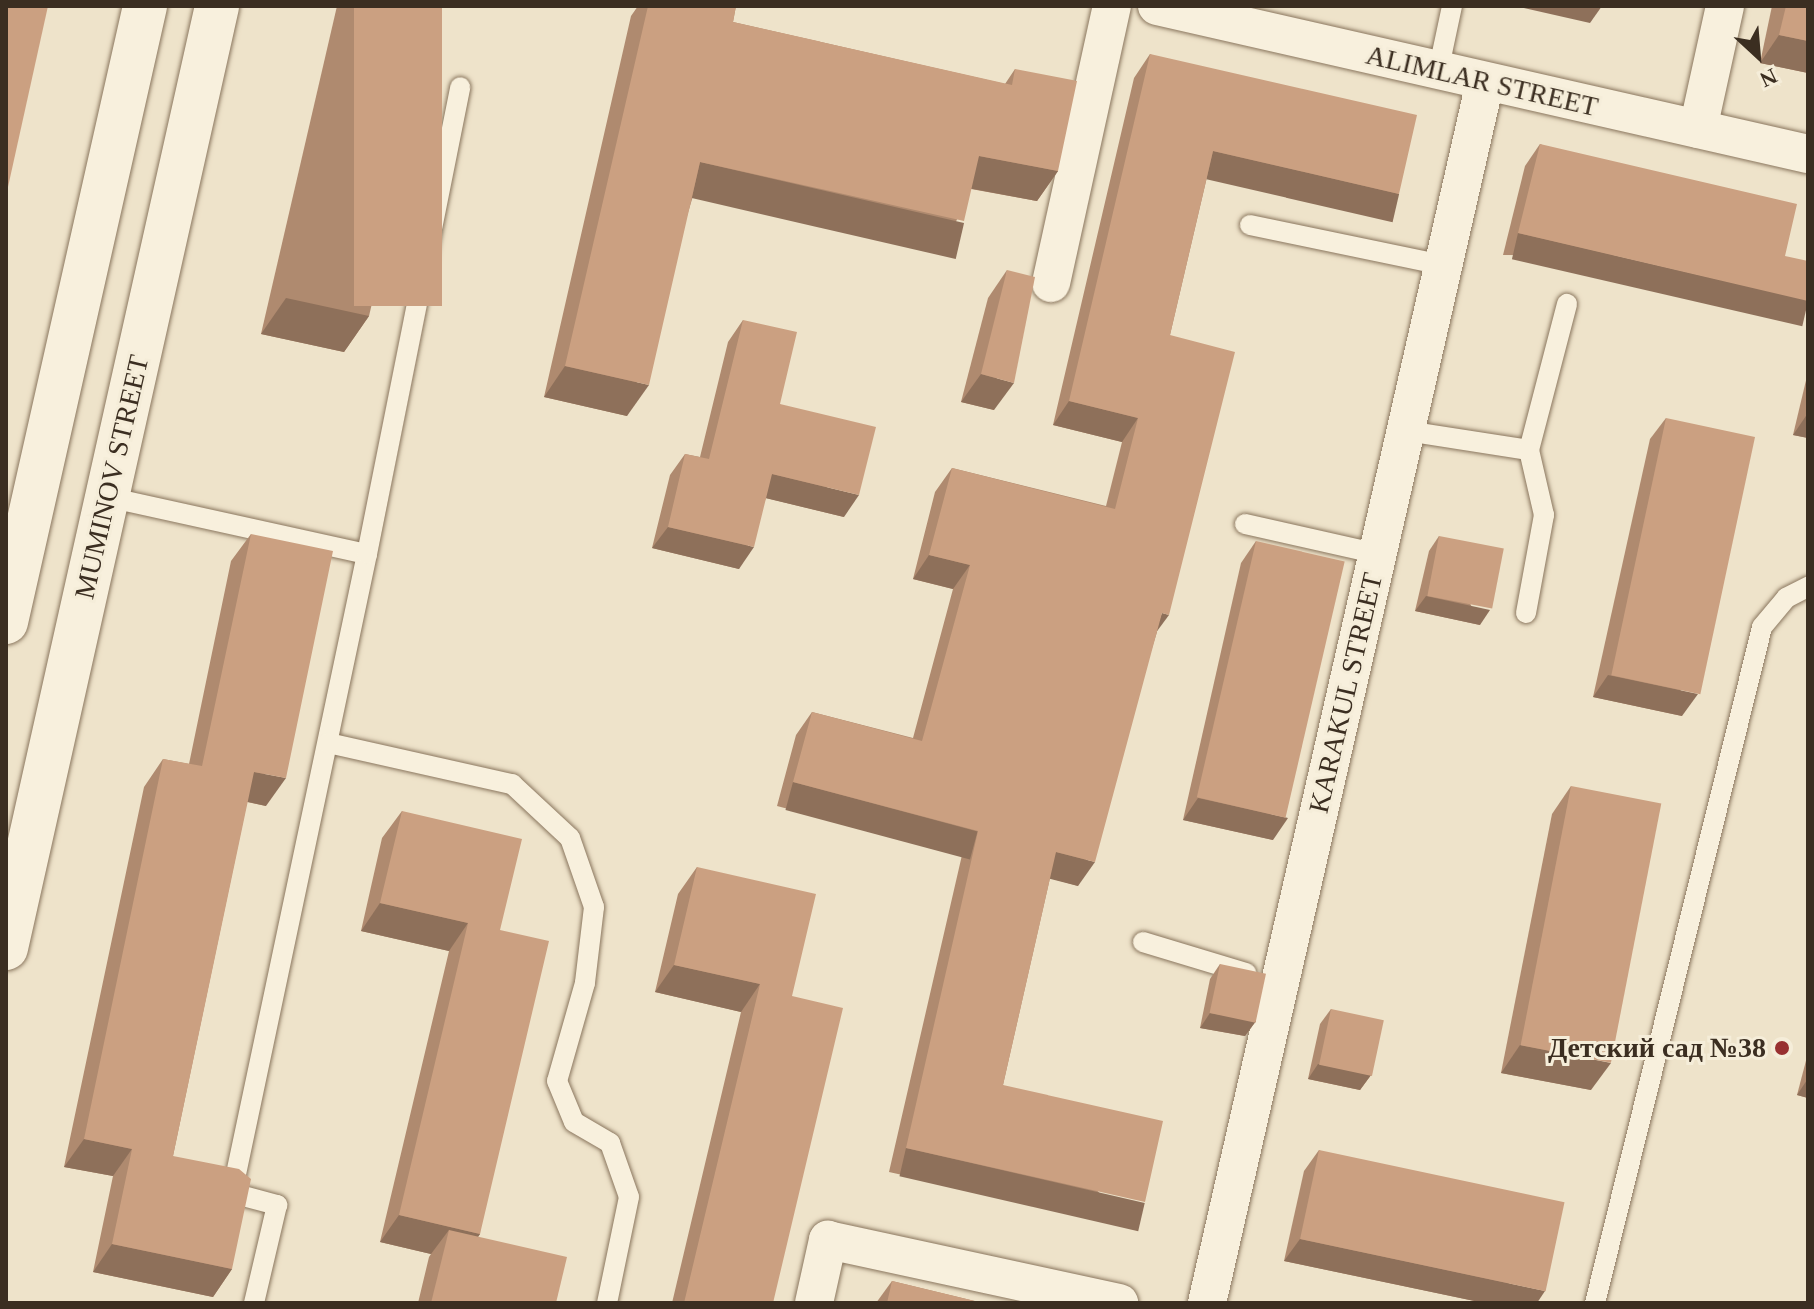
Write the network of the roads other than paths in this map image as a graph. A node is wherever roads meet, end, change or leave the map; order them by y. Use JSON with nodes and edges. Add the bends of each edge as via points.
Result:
{"nodes":[{"id":1,"x":145,"y":6,"type":"edge"},
{"id":2,"x":217,"y":6,"type":"edge"},
{"id":3,"x":1112,"y":6,"type":"edge"},
{"id":4,"x":1157,"y":6,"type":"edge"},
{"id":5,"x":1452,"y":6,"type":"edge"},
{"id":6,"x":1725,"y":6,"type":"edge"},
{"id":7,"x":1438,"y":72,"type":"junction"},
{"id":8,"x":1485,"y":82,"type":"junction"},
{"id":9,"x":460,"y":87,"type":"dead end"},
{"id":10,"x":1698,"y":129,"type":"junction"},
{"id":11,"x":1808,"y":154,"type":"edge"},
{"id":12,"x":1250,"y":225,"type":"dead end"},
{"id":13,"x":1444,"y":265,"type":"junction"},
{"id":14,"x":1051,"y":283,"type":"dead end"},
{"id":15,"x":1567,"y":304,"type":"dead end"},
{"id":16,"x":1406,"y":431,"type":"junction"},
{"id":17,"x":1529,"y":450,"type":"junction"},
{"id":18,"x":107,"y":497,"type":"junction"},
{"id":19,"x":1245,"y":524,"type":"dead end"},
{"id":20,"x":367,"y":554,"type":"junction"},
{"id":21,"x":1378,"y":554,"type":"junction"},
{"id":22,"x":1808,"y":587,"type":"edge"},
{"id":23,"x":1526,"y":613,"type":"dead end"},
{"id":24,"x":6,"y":622,"type":"edge"},
{"id":25,"x":328,"y":743,"type":"junction"},
{"id":26,"x":1143,"y":942,"type":"dead end"},
{"id":27,"x":6,"y":948,"type":"edge"},
{"id":28,"x":1280,"y":983,"type":"junction"},
{"id":29,"x":254,"y":1303,"type":"edge"},
{"id":30,"x":607,"y":1303,"type":"edge"},
{"id":31,"x":814,"y":1303,"type":"edge"},
{"id":32,"x":1119,"y":1303,"type":"edge"},
{"id":33,"x":1207,"y":1303,"type":"edge"},
{"id":34,"x":1595,"y":1303,"type":"edge"}],
"edges":[{"from":1,"to":24,"type":"main road"},
{"from":2,"to":18,"type":"main road","name":"MUMINOV STREET"},
{"from":3,"to":14,"type":"street"},
{"from":4,"to":7,"type":"street","name":"АLIMLAR STREET"},
{"from":5,"to":7,"type":"lane"},
{"from":6,"to":10,"type":"street"},
{"from":7,"to":8,"type":"street","name":"АLIMLAR STREET"},
{"from":8,"to":10,"type":"street","name":"АLIMLAR STREET"},
{"from":8,"to":13,"type":"street","name":"KARAKUL STREET"},
{"from":9,"to":20,"type":"lane"},
{"from":10,"to":11,"type":"street","name":"АLIMLAR STREET"},
{"from":12,"to":13,"type":"lane"},
{"from":13,"to":16,"type":"street","name":"KARAKUL STREET"},
{"from":15,"to":17,"type":"lane"},
{"from":16,"to":17,"type":"lane"},
{"from":16,"to":21,"type":"street","name":"KARAKUL STREET"},
{"from":17,"to":23,"type":"lane","via":[[1544,515]]},
{"from":18,"to":20,"type":"lane"},
{"from":18,"to":27,"type":"main road","name":"MUMINOV STREET"},
{"from":19,"to":21,"type":"lane"},
{"from":20,"to":25,"type":"lane"},
{"from":21,"to":28,"type":"street","name":"KARAKUL STREET"},
{"from":22,"to":34,"type":"lane","via":[[1786,598],[1762,627]]},
{"from":25,"to":29,"type":"lane","via":[[232,1193],[277,1205]]},
{"from":25,"to":30,"type":"lane","via":[[512,784],[570,838],[594,907],[585,983],[557,1081],[574,1122],[610,1143],[629,1197]]},
{"from":26,"to":28,"type":"lane"},
{"from":28,"to":33,"type":"street","name":"KARAKUL STREET"},
{"from":31,"to":32,"type":"street","via":[[828,1240]]}]}
